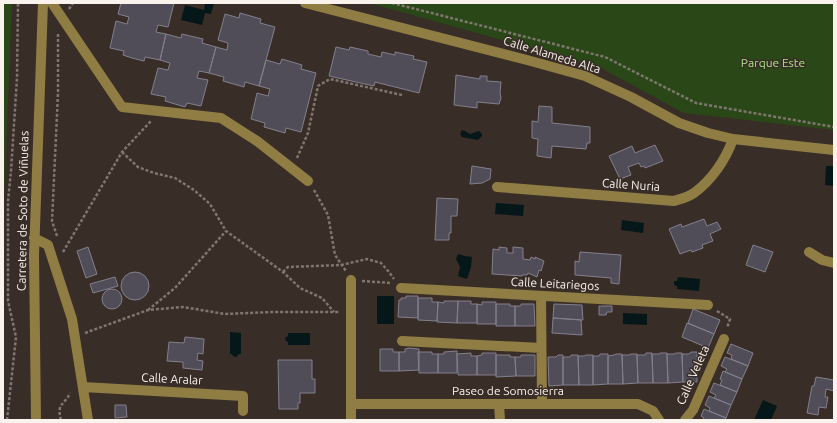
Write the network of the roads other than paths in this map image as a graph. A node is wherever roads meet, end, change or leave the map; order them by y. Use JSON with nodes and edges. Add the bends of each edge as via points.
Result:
{"nodes":[{"id":1,"x":43,"y":3,"type":"edge"},
{"id":2,"x":52,"y":3,"type":"edge"},
{"id":3,"x":305,"y":3,"type":"edge"},
{"id":4,"x":733,"y":139,"type":"junction"},
{"id":5,"x":834,"y":150,"type":"edge"},
{"id":6,"x":308,"y":181,"type":"road end"},
{"id":7,"x":497,"y":188,"type":"dead end"},
{"id":8,"x":34,"y":238,"type":"junction"},
{"id":9,"x":808,"y":252,"type":"dead end"},
{"id":10,"x":834,"y":263,"type":"edge"},
{"id":11,"x":352,"y":280,"type":"road end"},
{"id":12,"x":399,"y":286,"type":"road end"},
{"id":13,"x":541,"y":296,"type":"junction"},
{"id":14,"x":708,"y":305,"type":"dead end"},
{"id":15,"x":724,"y":339,"type":"dead end"},
{"id":16,"x":402,"y":341,"type":"dead end"},
{"id":17,"x":541,"y":348,"type":"junction"},
{"id":18,"x":83,"y":387,"type":"junction"},
{"id":19,"x":351,"y":404,"type":"junction"},
{"id":20,"x":499,"y":404,"type":"junction"},
{"id":21,"x":542,"y":404,"type":"junction"},
{"id":22,"x":243,"y":411,"type":"dead end"},
{"id":23,"x":36,"y":420,"type":"edge"},
{"id":24,"x":88,"y":420,"type":"edge"},
{"id":25,"x":351,"y":420,"type":"edge"},
{"id":26,"x":500,"y":420,"type":"edge"},
{"id":27,"x":659,"y":420,"type":"edge"},
{"id":28,"x":685,"y":420,"type":"edge"}],
"edges":[{"from":1,"to":8,"type":"street","name":"Carretera de Soto de Viñuelas"},
{"from":2,"to":6,"type":"street","via":[[122,107],[221,118],[257,141]]},
{"from":3,"to":4,"type":"street","name":"Calle Alameda Alta","via":[[585,76],[679,123]]},
{"from":4,"to":5,"type":"street","name":"Calle Alameda Alta"},
{"from":4,"to":7,"type":"street","name":"Calle Nuria","via":[[720,165],[707,182],[693,194],[674,201]]},
{"from":8,"to":18,"type":"street","via":[[48,245],[72,319]]},
{"from":8,"to":23,"type":"street","name":"Carretera de Soto de Viñuelas"},
{"from":9,"to":10,"type":"street"},
{"from":11,"to":19,"type":"street"},
{"from":12,"to":13,"type":"street","name":"Calle Leitariegos"},
{"from":13,"to":14,"type":"street","name":"Calle Leitariegos"},
{"from":13,"to":17,"type":"street"},
{"from":15,"to":28,"type":"street","name":"Calle Veleta","via":[[693,410]]},
{"from":16,"to":17,"type":"street"},
{"from":17,"to":21,"type":"street"},
{"from":18,"to":22,"type":"street","name":"Calle Aralar","via":[[243,396]]},
{"from":18,"to":24,"type":"street"},
{"from":19,"to":20,"type":"street","name":"Paseo de Somosierra"},
{"from":19,"to":25,"type":"street"},
{"from":20,"to":21,"type":"street","name":"Paseo de Somosierra"},
{"from":20,"to":26,"type":"street"},
{"from":21,"to":27,"type":"street","name":"Paseo de Somosierra","via":[[638,404],[653,411]]}]}
